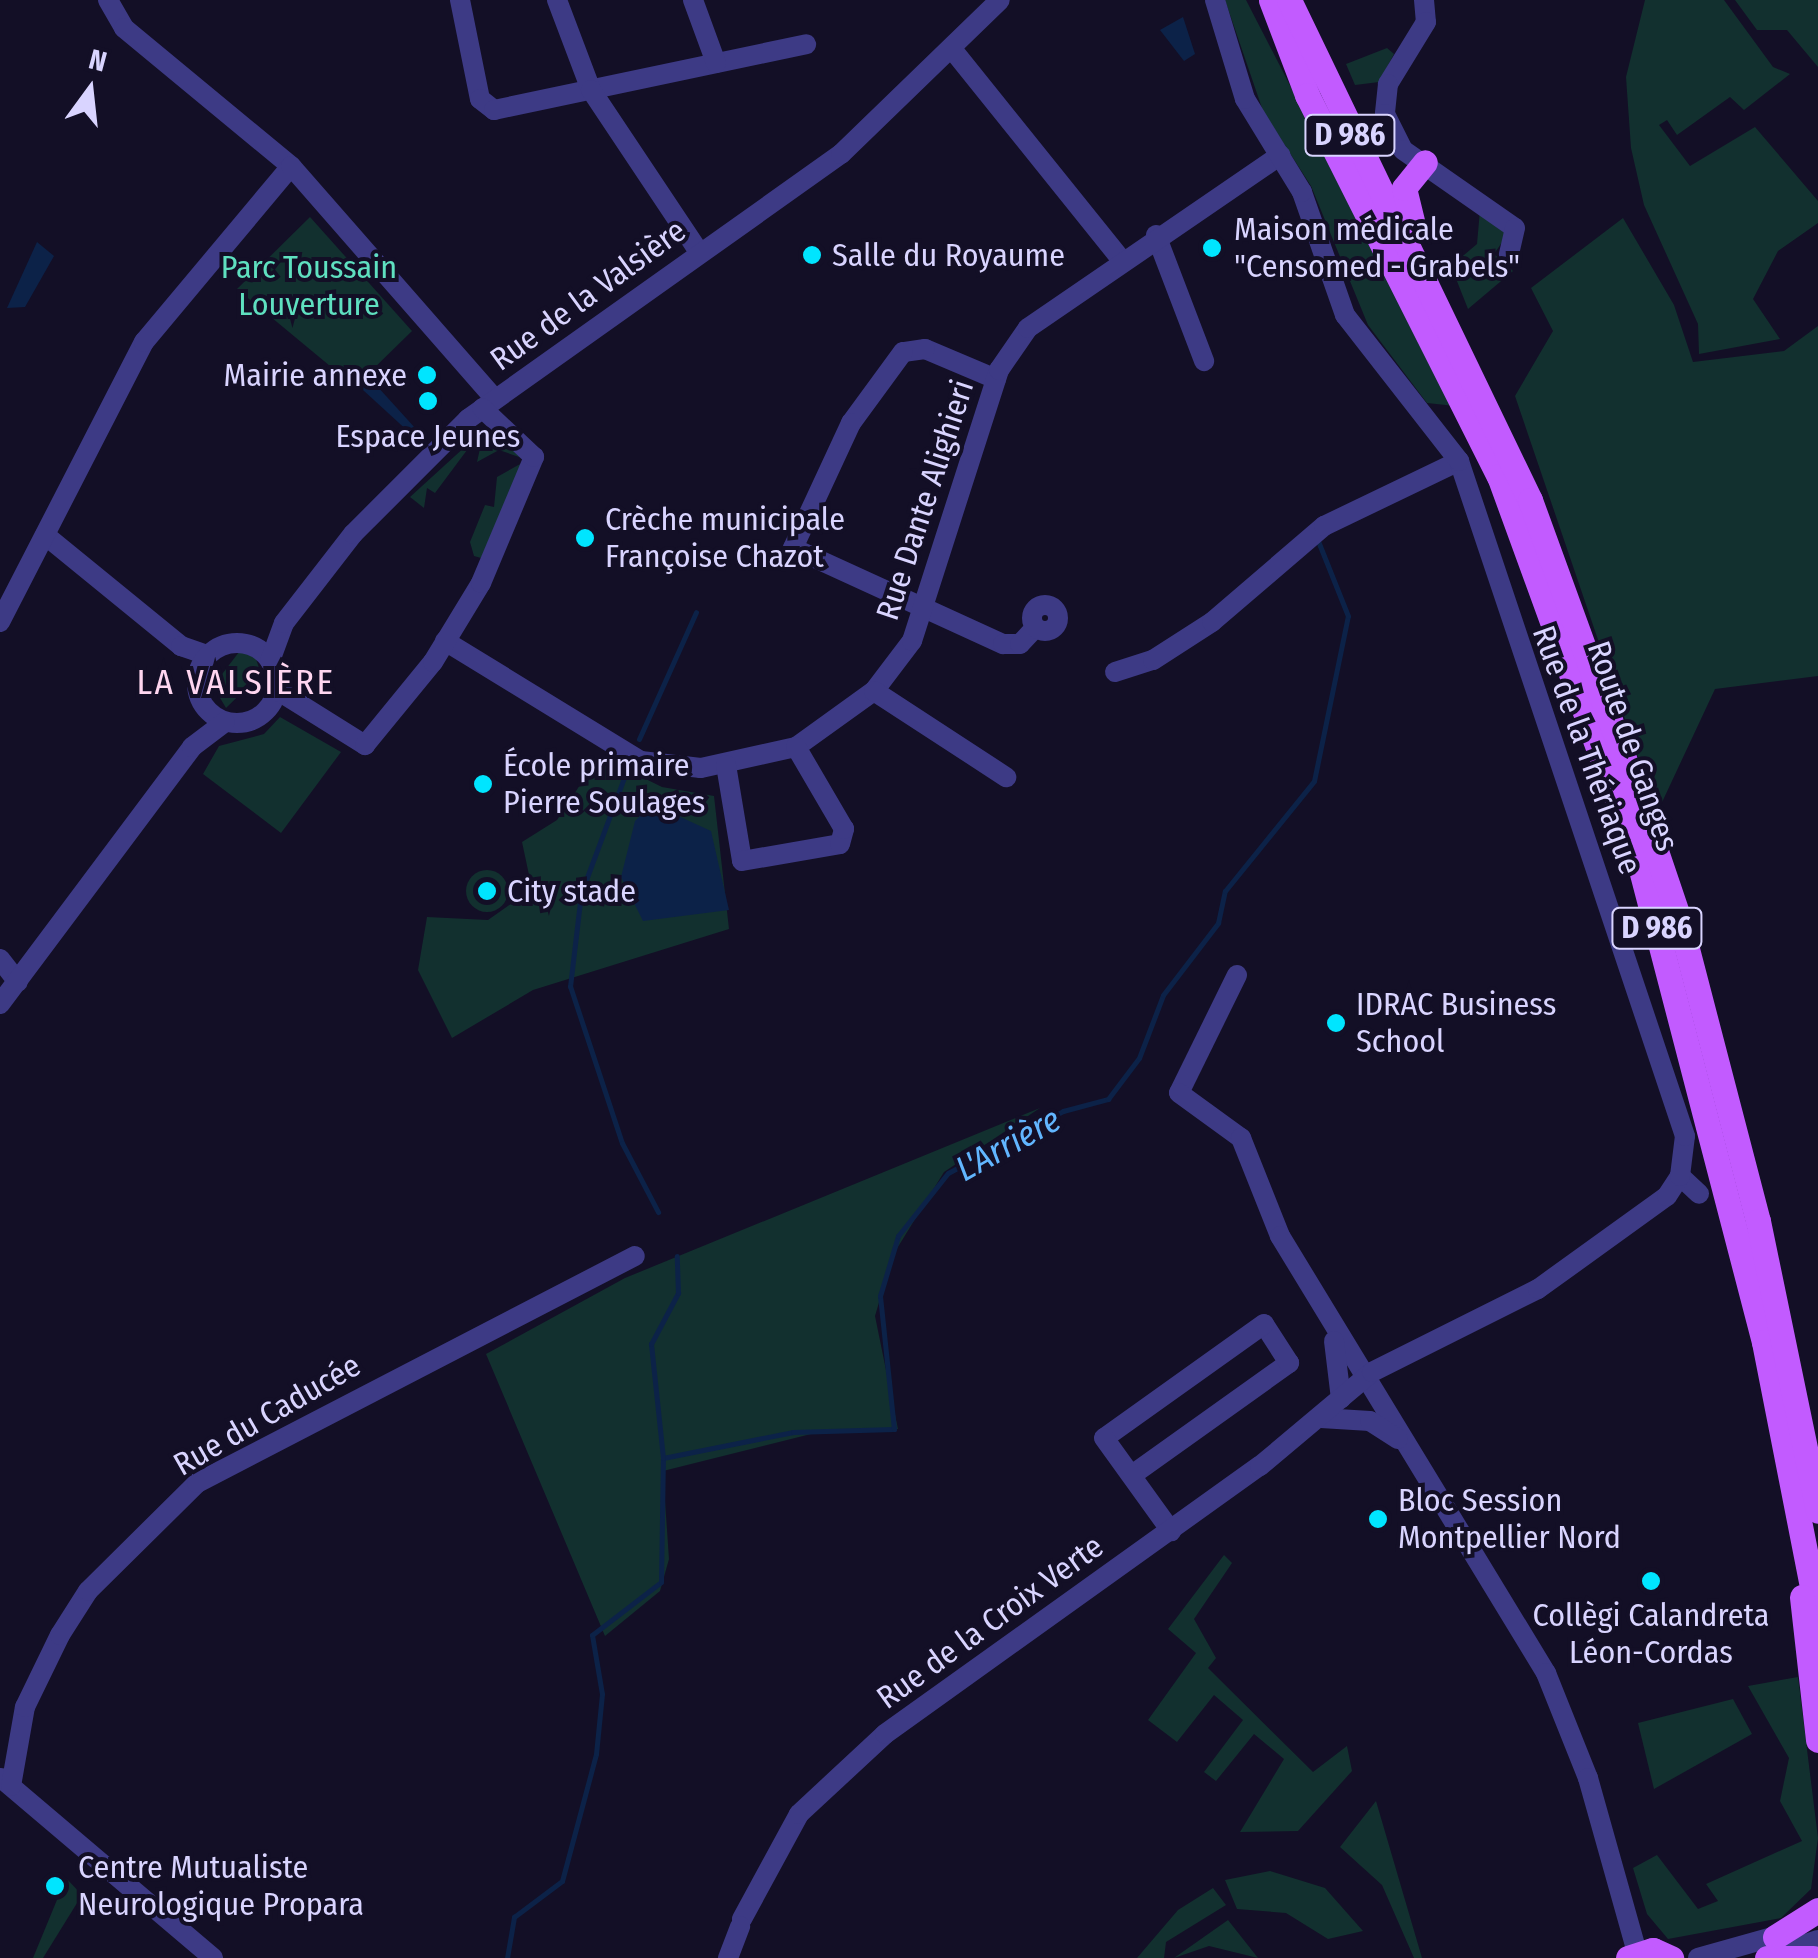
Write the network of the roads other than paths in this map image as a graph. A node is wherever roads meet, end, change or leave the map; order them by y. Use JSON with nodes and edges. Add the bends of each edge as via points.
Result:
{"nodes":[{"id":1,"x":108,"y":0,"type":"edge"},
{"id":2,"x":460,"y":0,"type":"edge"},
{"id":3,"x":557,"y":0,"type":"edge"},
{"id":4,"x":694,"y":0,"type":"edge"},
{"id":5,"x":1000,"y":0,"type":"edge"},
{"id":6,"x":1215,"y":0,"type":"edge"},
{"id":7,"x":1271,"y":0,"type":"edge"},
{"id":8,"x":1289,"y":0,"type":"edge"},
{"id":9,"x":1424,"y":0,"type":"edge"},
{"id":10,"x":806,"y":44,"type":"dead end"},
{"id":11,"x":952,"y":49,"type":"junction"},
{"id":12,"x":716,"y":63,"type":"junction"},
{"id":13,"x":592,"y":90,"type":"junction"},
{"id":14,"x":1282,"y":155,"type":"junction"},
{"id":15,"x":1425,"y":162,"type":"junction"},
{"id":16,"x":291,"y":166,"type":"junction"},
{"id":17,"x":1156,"y":235,"type":"junction"},
{"id":18,"x":700,"y":252,"type":"junction"},
{"id":19,"x":1509,"y":254,"type":"dead end"},
{"id":20,"x":1121,"y":259,"type":"junction"},
{"id":21,"x":1420,"y":267,"type":"junction"},
{"id":22,"x":1204,"y":361,"type":"dead end"},
{"id":23,"x":996,"y":379,"type":"junction"},
{"id":24,"x":488,"y":403,"type":"junction"},
{"id":25,"x":1459,"y":460,"type":"junction"},
{"id":26,"x":45,"y":535,"type":"junction"},
{"id":27,"x":3,"y":607,"type":"edge"},
{"id":28,"x":926,"y":610,"type":"junction"},
{"id":29,"x":284,"y":624,"type":"junction"},
{"id":30,"x":1036,"y":628,"type":"dead end"},
{"id":31,"x":446,"y":642,"type":"junction"},
{"id":32,"x":250,"y":645,"type":"junction"},
{"id":33,"x":270,"y":660,"type":"junction"},
{"id":34,"x":202,"y":664,"type":"junction"},
{"id":35,"x":1115,"y":672,"type":"dead end"},
{"id":36,"x":874,"y":691,"type":"junction"},
{"id":37,"x":273,"y":698,"type":"junction"},
{"id":38,"x":205,"y":708,"type":"junction"},
{"id":39,"x":225,"y":722,"type":"junction"},
{"id":40,"x":192,"y":747,"type":"junction"},
{"id":41,"x":796,"y":747,"type":"junction"},
{"id":42,"x":726,"y":765,"type":"junction"},
{"id":43,"x":1006,"y":777,"type":"dead end"},
{"id":44,"x":0,"y":959,"type":"edge"},
{"id":45,"x":1237,"y":975,"type":"dead end"},
{"id":46,"x":18,"y":982,"type":"junction"},
{"id":47,"x":0,"y":1004,"type":"edge"},
{"id":48,"x":1680,"y":1176,"type":"junction"},
{"id":49,"x":1699,"y":1194,"type":"dead end"},
{"id":50,"x":635,"y":1256,"type":"dead end"},
{"id":51,"x":1324,"y":1311,"type":"junction"},
{"id":52,"x":1367,"y":1378,"type":"junction"},
{"id":53,"x":1341,"y":1399,"type":"junction"},
{"id":54,"x":1321,"y":1418,"type":"junction"},
{"id":55,"x":1402,"y":1442,"type":"junction"},
{"id":56,"x":1132,"y":1475,"type":"junction"},
{"id":57,"x":1806,"y":1512,"type":"edge"},
{"id":58,"x":1171,"y":1531,"type":"junction"},
{"id":59,"x":1818,"y":1617,"type":"edge"},
{"id":60,"x":1818,"y":1740,"type":"edge"},
{"id":61,"x":5,"y":1782,"type":"edge"},
{"id":62,"x":1818,"y":1910,"type":"edge"},
{"id":63,"x":1818,"y":1924,"type":"edge"},
{"id":64,"x":1818,"y":1940,"type":"edge"},
{"id":65,"x":1769,"y":1951,"type":"edge"},
{"id":66,"x":1632,"y":1955,"type":"edge"},
{"id":67,"x":213,"y":1958,"type":"edge"},
{"id":68,"x":728,"y":1958,"type":"edge"},
{"id":69,"x":1671,"y":1958,"type":"edge"},
{"id":70,"x":1698,"y":1958,"type":"edge"},
{"id":71,"x":1812,"y":1958,"type":"edge"}],
"edges":[{"from":1,"to":16,"type":"street","name":"Rue de la Valsière","via":[[124,28]]},
{"from":2,"to":13,"type":"street","via":[[486,106]]},
{"from":3,"to":13,"type":"street"},
{"from":4,"to":12,"type":"street"},
{"from":5,"to":11,"type":"street","name":"Rue de la Valsière"},
{"from":6,"to":14,"type":"street","name":"Rue de la Thériaque","via":[[1246,98]]},
{"from":7,"to":57,"type":"main road","name":"Route de Ganges","number":"D 986","via":[[1307,94],[1499,476],[1625,820],[1702,1084]]},
{"from":8,"to":21,"type":"main road","name":"Route de Ganges","number":"D 986"},
{"from":9,"to":15,"type":"street","via":[[1426,22],[1383,106],[1404,150]]},
{"from":10,"to":12,"type":"street"},
{"from":11,"to":18,"type":"street","name":"Rue de la Valsière","via":[[841,154]]},
{"from":11,"to":20,"type":"street"},
{"from":12,"to":13,"type":"street"},
{"from":13,"to":18,"type":"street"},
{"from":14,"to":17,"type":"street","name":"Rue Dante Alighieri"},
{"from":14,"to":25,"type":"street","name":"Rue de la Thériaque","via":[[1345,315]]},
{"from":15,"to":19,"type":"street","via":[[1515,228]]},
{"from":15,"to":21,"type":"main road","via":[[1408,174],[1404,196],[1424,250]]},
{"from":16,"to":24,"type":"street","name":"Rue de la Valsière"},
{"from":16,"to":26,"type":"street","via":[[165,310]]},
{"from":17,"to":20,"type":"street","name":"Rue Dante Alighieri"},
{"from":17,"to":22,"type":"street"},
{"from":18,"to":24,"type":"street","name":"Rue de la Valsière"},
{"from":20,"to":23,"type":"street","name":"Rue Dante Alighieri","via":[[1028,328]]},
{"from":21,"to":57,"type":"main road","name":"Route de Ganges","number":"D 986","via":[[1530,500],[1680,922],[1758,1221]]},
{"from":23,"to":28,"type":"street","name":"Rue Dante Alighieri"},
{"from":23,"to":28,"type":"street","via":[[925,349],[903,352],[851,423],[795,534],[799,556]]},
{"from":24,"to":29,"type":"street","via":[[384,500]]},
{"from":24,"to":31,"type":"street","via":[[534,457]]},
{"from":25,"to":35,"type":"street","via":[[1324,526],[1212,622],[1153,660]]},
{"from":25,"to":48,"type":"street","name":"Rue de la Thériaque","via":[[1685,1136]]},
{"from":26,"to":27,"type":"street"},
{"from":26,"to":34,"type":"street"},
{"from":28,"to":30,"type":"street","via":[[1012,646]]},
{"from":28,"to":36,"type":"street","name":"Rue Dante Alighieri"},
{"from":29,"to":32,"type":"street"},
{"from":29,"to":33,"type":"street"},
{"from":31,"to":37,"type":"street","via":[[365,746]]},
{"from":31,"to":42,"type":"street","name":"Rue Dante Alighieri","via":[[614,750],[650,763]]},
{"from":32,"to":33,"type":"street"},
{"from":32,"to":34,"type":"street"},
{"from":33,"to":37,"type":"street"},
{"from":34,"to":38,"type":"street"},
{"from":36,"to":41,"type":"street","name":"Rue Dante Alighieri"},
{"from":36,"to":43,"type":"street"},
{"from":37,"to":39,"type":"street","via":[[250,722]]},
{"from":38,"to":39,"type":"street"},
{"from":38,"to":40,"type":"street"},
{"from":39,"to":40,"type":"street"},
{"from":40,"to":46,"type":"street"},
{"from":41,"to":42,"type":"street","name":"Rue Dante Alighieri"},
{"from":41,"to":42,"type":"street","via":[[844,829],[840,844],[742,861]]},
{"from":44,"to":46,"type":"street"},
{"from":45,"to":51,"type":"street","via":[[1179,1093],[1241,1138],[1280,1236]]},
{"from":46,"to":47,"type":"street"},
{"from":48,"to":49,"type":"street"},
{"from":48,"to":52,"type":"street","via":[[1667,1196],[1538,1289]]},
{"from":50,"to":61,"type":"street","name":"Rue du Caducée","via":[[197,1484],[88,1591],[25,1708]]},
{"from":51,"to":52,"type":"street"},
{"from":51,"to":53,"type":"street","via":[[1342,1354]]},
{"from":52,"to":53,"type":"street","name":"Rue de la Croix Verte"},
{"from":52,"to":55,"type":"street"},
{"from":53,"to":54,"type":"street","name":"Rue de la Croix Verte"},
{"from":54,"to":55,"type":"street","via":[[1370,1421]]},
{"from":54,"to":58,"type":"street","name":"Rue de la Croix Verte"},
{"from":55,"to":66,"type":"street","via":[[1566,1716]]},
{"from":56,"to":56,"type":"street","via":[[1289,1363],[1264,1324],[1104,1438]]},
{"from":56,"to":58,"type":"street"},
{"from":57,"to":59,"type":"main road","name":"Route de Ganges"},
{"from":57,"to":60,"type":"main road"},
{"from":58,"to":68,"type":"street","name":"Rue de la Croix Verte","via":[[849,1764],[786,1833]]},
{"from":61,"to":67,"type":"street","name":"Rue du Caducée"},
{"from":62,"to":65,"type":"main road"},
{"from":63,"to":65,"type":"street"},
{"from":64,"to":65,"type":"street"},
{"from":65,"to":70,"type":"street"},
{"from":65,"to":71,"type":"main road"},
{"from":66,"to":69,"type":"main road"}]}
